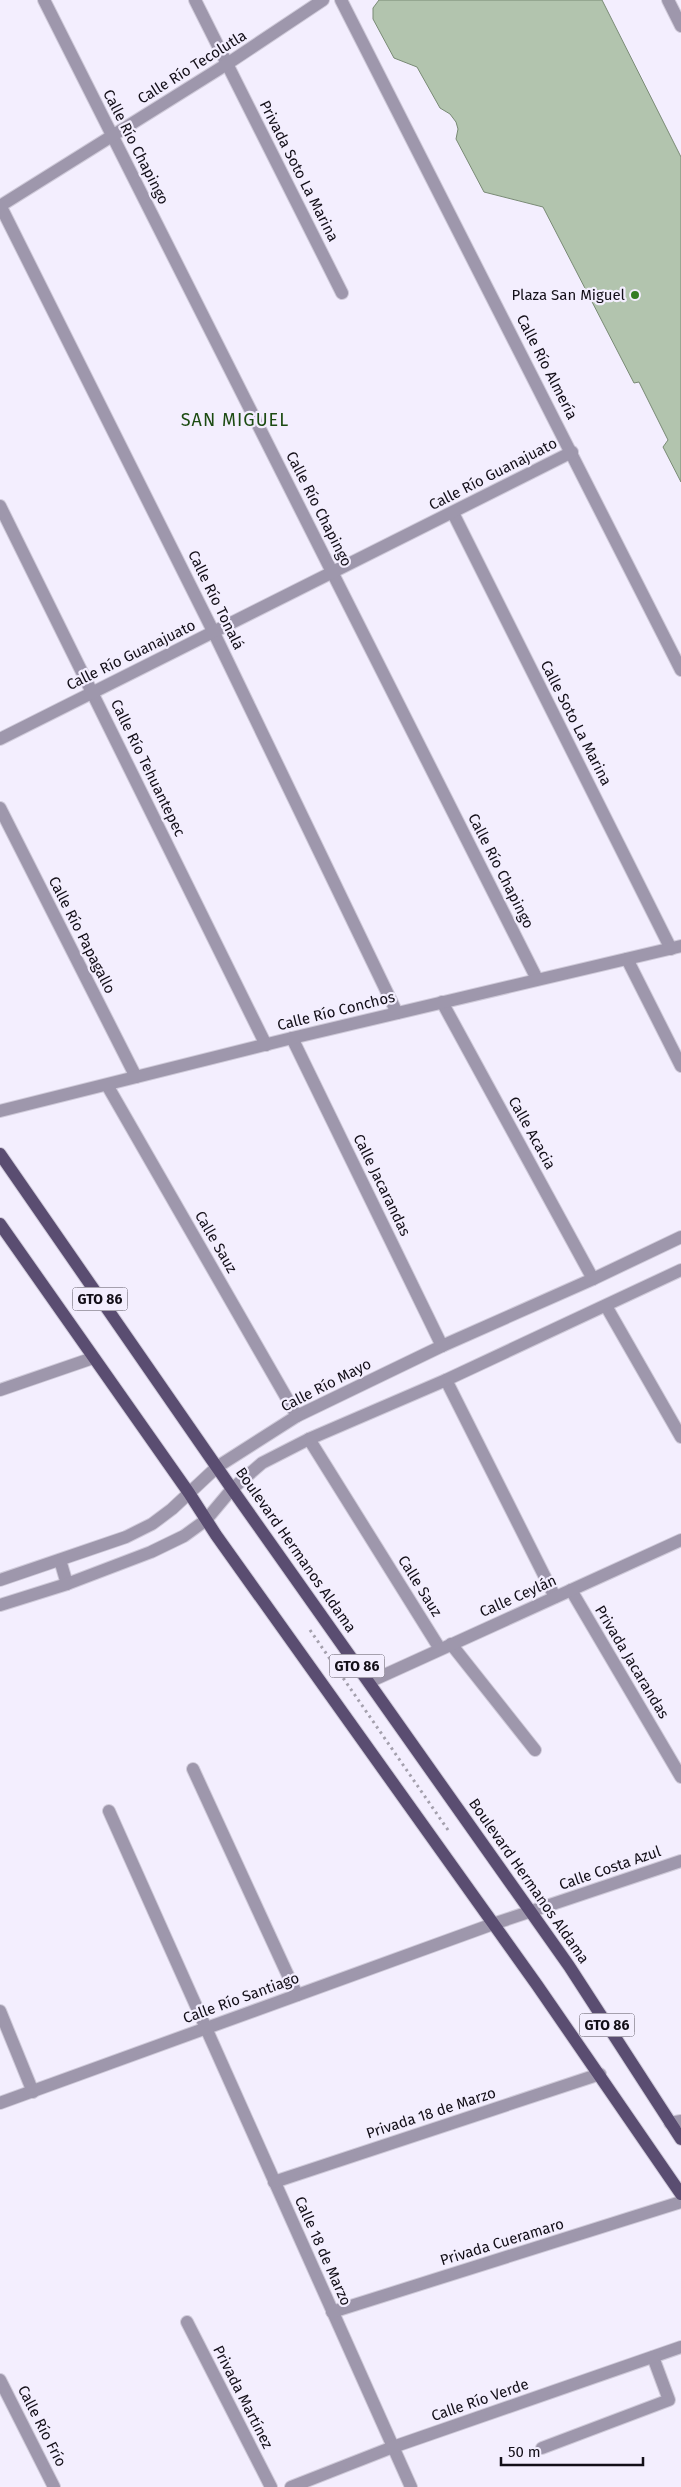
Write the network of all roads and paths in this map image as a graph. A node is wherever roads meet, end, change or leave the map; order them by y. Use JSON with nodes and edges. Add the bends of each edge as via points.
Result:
{"nodes":[{"id":1,"x":44,"y":0,"type":"edge"},
{"id":2,"x":195,"y":0,"type":"edge"},
{"id":3,"x":323,"y":0,"type":"edge"},
{"id":4,"x":341,"y":0,"type":"edge"},
{"id":5,"x":668,"y":0,"type":"edge"},
{"id":6,"x":681,"y":26,"type":"edge"},
{"id":7,"x":227,"y":64,"type":"junction"},
{"id":8,"x":112,"y":136,"type":"junction"},
{"id":9,"x":0,"y":206,"type":"edge"},
{"id":10,"x":342,"y":293,"type":"dead end"},
{"id":11,"x":572,"y":452,"type":"junction"},
{"id":12,"x":0,"y":506,"type":"edge"},
{"id":13,"x":453,"y":513,"type":"junction"},
{"id":14,"x":334,"y":573,"type":"junction"},
{"id":15,"x":214,"y":633,"type":"junction"},
{"id":16,"x":681,"y":670,"type":"edge"},
{"id":17,"x":93,"y":691,"type":"junction"},
{"id":18,"x":0,"y":738,"type":"edge"},
{"id":19,"x":0,"y":808,"type":"edge"},
{"id":20,"x":676,"y":948,"type":"edge"},
{"id":21,"x":627,"y":959,"type":"junction"},
{"id":22,"x":537,"y":979,"type":"junction"},
{"id":23,"x":442,"y":1002,"type":"junction"},
{"id":24,"x":397,"y":1013,"type":"junction"},
{"id":25,"x":292,"y":1038,"type":"junction"},
{"id":26,"x":266,"y":1045,"type":"junction"},
{"id":27,"x":681,"y":1066,"type":"edge"},
{"id":28,"x":136,"y":1077,"type":"junction"},
{"id":29,"x":107,"y":1085,"type":"junction"},
{"id":30,"x":0,"y":1111,"type":"edge"},
{"id":31,"x":0,"y":1154,"type":"edge"},
{"id":32,"x":0,"y":1224,"type":"edge"},
{"id":33,"x":681,"y":1237,"type":"edge"},
{"id":34,"x":681,"y":1270,"type":"edge"},
{"id":35,"x":593,"y":1279,"type":"junction"},
{"id":36,"x":606,"y":1306,"type":"junction"},
{"id":37,"x":442,"y":1346,"type":"junction"},
{"id":38,"x":93,"y":1358,"type":"junction"},
{"id":39,"x":446,"y":1380,"type":"junction"},
{"id":40,"x":0,"y":1390,"type":"edge"},
{"id":41,"x":297,"y":1416,"type":"junction"},
{"id":42,"x":681,"y":1437,"type":"edge"},
{"id":43,"x":309,"y":1439,"type":"junction"},
{"id":44,"x":217,"y":1467,"type":"junction"},
{"id":45,"x":232,"y":1489,"type":"junction"},
{"id":46,"x":189,"y":1493,"type":"junction"},
{"id":47,"x":206,"y":1520,"type":"junction"},
{"id":48,"x":681,"y":1540,"type":"edge"},
{"id":49,"x":60,"y":1560,"type":"junction"},
{"id":50,"x":0,"y":1580,"type":"edge"},
{"id":51,"x":67,"y":1584,"type":"junction"},
{"id":52,"x":570,"y":1590,"type":"junction"},
{"id":53,"x":555,"y":1597,"type":"junction"},
{"id":54,"x":0,"y":1605,"type":"edge"},
{"id":55,"x":445,"y":1646,"type":"junction"},
{"id":56,"x":369,"y":1682,"type":"junction"},
{"id":57,"x":535,"y":1750,"type":"dead end"},
{"id":58,"x":193,"y":1769,"type":"dead end"},
{"id":59,"x":681,"y":1777,"type":"edge"},
{"id":60,"x":109,"y":1811,"type":"dead end"},
{"id":61,"x":681,"y":1861,"type":"edge"},
{"id":62,"x":531,"y":1912,"type":"junction"},
{"id":63,"x":493,"y":1924,"type":"junction"},
{"id":64,"x":297,"y":1995,"type":"junction"},
{"id":65,"x":0,"y":2011,"type":"edge"},
{"id":66,"x":207,"y":2028,"type":"junction"},
{"id":67,"x":600,"y":2074,"type":"junction"},
{"id":68,"x":33,"y":2092,"type":"junction"},
{"id":69,"x":0,"y":2103,"type":"edge"},
{"id":70,"x":676,"y":2122,"type":"edge"},
{"id":71,"x":681,"y":2140,"type":"edge"},
{"id":72,"x":274,"y":2182,"type":"junction"},
{"id":73,"x":681,"y":2194,"type":"edge"},
{"id":74,"x":681,"y":2202,"type":"edge"},
{"id":75,"x":332,"y":2312,"type":"junction"},
{"id":76,"x":187,"y":2322,"type":"dead end"},
{"id":77,"x":681,"y":2347,"type":"edge"},
{"id":78,"x":653,"y":2356,"type":"junction"},
{"id":79,"x":0,"y":2380,"type":"edge"},
{"id":80,"x":394,"y":2447,"type":"junction"},
{"id":81,"x":542,"y":2448,"type":"dead end"},
{"id":82,"x":54,"y":2487,"type":"edge"},
{"id":83,"x":271,"y":2487,"type":"edge"},
{"id":84,"x":291,"y":2487,"type":"edge"},
{"id":85,"x":410,"y":2487,"type":"edge"}],
"edges":[{"from":1,"to":8,"type":"street","name":"Calle Río Chapingo"},
{"from":2,"to":7,"type":"street"},
{"from":3,"to":7,"type":"street","name":"Calle Río Tecolutla"},
{"from":4,"to":11,"type":"street","name":"Calle Río Almería"},
{"from":5,"to":6,"type":"street"},
{"from":7,"to":8,"type":"street","name":"Calle Río Tecolutla"},
{"from":7,"to":10,"type":"street","name":"Privada Soto La Marina"},
{"from":8,"to":9,"type":"street","name":"Calle Río Tecolutla"},
{"from":8,"to":14,"type":"street","name":"Calle Río Chapingo"},
{"from":9,"to":15,"type":"street","name":"Calle Río Tonalá"},
{"from":11,"to":13,"type":"street","name":"Calle Río Guanajuato"},
{"from":11,"to":16,"type":"street","name":"Calle Río Almería"},
{"from":12,"to":17,"type":"street","name":"Calle Río Tehuantepec"},
{"from":13,"to":14,"type":"street","name":"Calle Río Guanajuato"},
{"from":13,"to":20,"type":"street","name":"Calle Soto La Marina"},
{"from":14,"to":15,"type":"street","name":"Calle Río Guanajuato"},
{"from":14,"to":22,"type":"street","name":"Calle Río Chapingo"},
{"from":15,"to":17,"type":"street","name":"Calle Río Guanajuato"},
{"from":15,"to":24,"type":"street","name":"Calle Río Tonalá"},
{"from":17,"to":18,"type":"street","name":"Calle Río Guanajuato"},
{"from":17,"to":26,"type":"street","name":"Calle Río Tehuantepec"},
{"from":19,"to":28,"type":"street","name":"Calle Río Papagallo"},
{"from":20,"to":21,"type":"street","name":"Calle Río Conchos"},
{"from":21,"to":22,"type":"street","name":"Calle Río Conchos"},
{"from":21,"to":27,"type":"street"},
{"from":22,"to":23,"type":"street","name":"Calle Río Conchos"},
{"from":23,"to":24,"type":"street","name":"Calle Río Conchos"},
{"from":23,"to":35,"type":"street","name":"Calle Acacia"},
{"from":24,"to":25,"type":"street","name":"Calle Río Conchos"},
{"from":25,"to":26,"type":"street","name":"Calle Río Conchos"},
{"from":25,"to":37,"type":"street","name":"Calle Jacarandas"},
{"from":26,"to":28,"type":"street","name":"Calle Río Conchos"},
{"from":28,"to":29,"type":"street","name":"Calle Río Conchos"},
{"from":29,"to":30,"type":"street","name":"Calle Río Conchos"},
{"from":29,"to":41,"type":"street","name":"Calle Sauz"},
{"from":31,"to":44,"type":"main road","name":"Boulevard Hermanos Aldama","number":"GTO 86"},
{"from":32,"to":38,"type":"main road","number":"GTO 86"},
{"from":33,"to":35,"type":"street","name":"Calle Río Mayo"},
{"from":34,"to":36,"type":"street"},
{"from":35,"to":37,"type":"street","name":"Calle Río Mayo"},
{"from":36,"to":39,"type":"street"},
{"from":36,"to":42,"type":"street"},
{"from":37,"to":41,"type":"street","name":"Calle Río Mayo"},
{"from":38,"to":40,"type":"street"},
{"from":38,"to":46,"type":"main road","number":"GTO 86"},
{"from":39,"to":43,"type":"street"},
{"from":39,"to":53,"type":"street"},
{"from":41,"to":44,"type":"street","name":"Calle Río Mayo"},
{"from":43,"to":45,"type":"street","via":[[262,1463]]},
{"from":43,"to":55,"type":"street","name":"Calle Sauz"},
{"from":44,"to":45,"type":"main road","name":"Boulevard Hermanos Aldama","number":"GTO 86"},
{"from":44,"to":46,"type":"street","name":"Calle Río Mayo"},
{"from":45,"to":47,"type":"street"},
{"from":45,"to":56,"type":"main road","name":"Boulevard Hermanos Aldama","number":"GTO 86"},
{"from":46,"to":47,"type":"main road","number":"GTO 86"},
{"from":46,"to":49,"type":"street","name":"Calle Río Mayo","via":[[152,1524],[126,1538]]},
{"from":47,"to":51,"type":"street","via":[[184,1536],[151,1552]]},
{"from":47,"to":63,"type":"main road","number":"GTO 86"},
{"from":48,"to":52,"type":"street","name":"Calle Ceylán"},
{"from":49,"to":50,"type":"street","name":"Calle Río Mayo"},
{"from":49,"to":51,"type":"street"},
{"from":51,"to":54,"type":"street"},
{"from":52,"to":53,"type":"street","name":"Calle Ceylán"},
{"from":52,"to":59,"type":"street","name":"Privada Jacarandas"},
{"from":53,"to":55,"type":"street","name":"Calle Ceylán"},
{"from":55,"to":56,"type":"street","name":"Calle Ceylán"},
{"from":55,"to":57,"type":"street","name":"Calle Sauz"},
{"from":56,"to":62,"type":"main road","name":"Boulevard Hermanos Aldama","number":"GTO 86"},
{"from":58,"to":64,"type":"street"},
{"from":60,"to":66,"type":"street","name":"Calle 18 de Marzo"},
{"from":61,"to":62,"type":"street","name":"Calle Costa Azul"},
{"from":62,"to":63,"type":"street","name":"Calle Costa Azul"},
{"from":62,"to":70,"type":"main road","name":"Boulevard Hermanos Aldama","number":"GTO 86"},
{"from":63,"to":64,"type":"street","name":"Calle Río Santiago"},
{"from":63,"to":67,"type":"main road","number":"GTO 86"},
{"from":64,"to":66,"type":"street","name":"Calle Río Santiago"},
{"from":65,"to":68,"type":"street"},
{"from":66,"to":68,"type":"street","name":"Calle Río Santiago"},
{"from":66,"to":72,"type":"street","name":"Calle 18 de Marzo"},
{"from":67,"to":72,"type":"street","name":"Privada 18 de Marzo"},
{"from":67,"to":73,"type":"main road","number":"GTO 86"},
{"from":68,"to":69,"type":"street","name":"Calle Río Santiago"},
{"from":70,"to":71,"type":"main road","name":"Boulevard Hermanos Aldama","number":"GTO 86"},
{"from":72,"to":75,"type":"street","name":"Calle 18 de Marzo"},
{"from":74,"to":75,"type":"street","name":"Privada Cueramaro"},
{"from":75,"to":80,"type":"street","name":"Calle 18 de Marzo"},
{"from":76,"to":83,"type":"street","name":"Privada Martínez"},
{"from":77,"to":78,"type":"street","name":"Calle Río Verde"},
{"from":78,"to":80,"type":"street","name":"Calle Río Verde"},
{"from":78,"to":81,"type":"street","via":[[669,2400]]},
{"from":79,"to":82,"type":"street","name":"Calle Río Frío"},
{"from":80,"to":84,"type":"street","name":"Calle Río Verde"},
{"from":80,"to":85,"type":"street","name":"Calle 18 de Marzo"}]}
